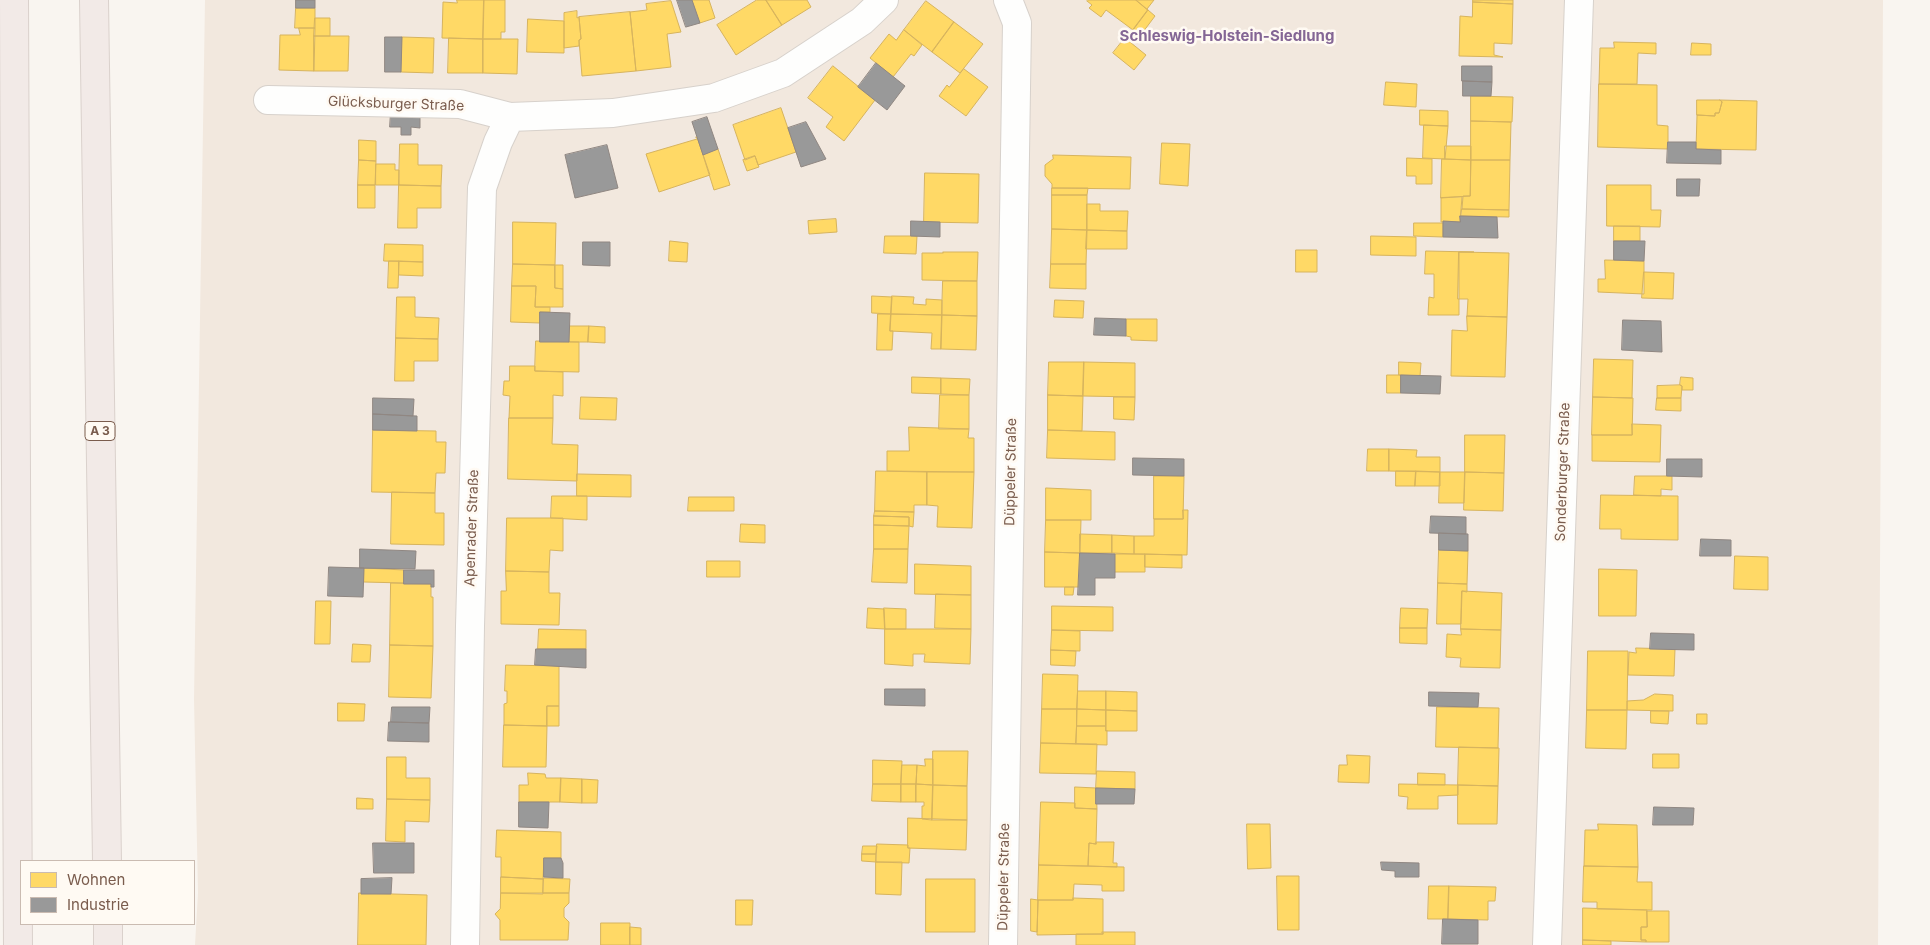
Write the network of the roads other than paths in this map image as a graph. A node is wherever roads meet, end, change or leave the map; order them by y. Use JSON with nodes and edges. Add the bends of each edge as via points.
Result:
{"nodes":[{"id":1,"x":14,"y":0,"type":"edge"},
{"id":2,"x":94,"y":0,"type":"edge"},
{"id":3,"x":884,"y":0,"type":"edge"},
{"id":4,"x":1008,"y":0,"type":"edge"},
{"id":5,"x":1579,"y":0,"type":"edge"},
{"id":6,"x":268,"y":100,"type":"dead end"},
{"id":7,"x":510,"y":117,"type":"junction"},
{"id":8,"x":107,"y":860,"type":"edge"},
{"id":9,"x":108,"y":925,"type":"edge"},
{"id":10,"x":18,"y":945,"type":"edge"},
{"id":11,"x":108,"y":945,"type":"edge"},
{"id":12,"x":465,"y":945,"type":"edge"},
{"id":13,"x":1003,"y":945,"type":"edge"},
{"id":14,"x":1547,"y":945,"type":"edge"}],
"edges":[{"from":1,"to":10,"type":"highway"},
{"from":2,"to":8,"type":"highway","number":"A 3"},
{"from":3,"to":7,"type":"street","name":"Glücksburger Straße","via":[[862,21],[783,73],[714,98],[614,113]]},
{"from":4,"to":13,"type":"street","name":"Düppeler Straße","via":[[1017,23]]},
{"from":5,"to":14,"type":"street","name":"Sonderburger Straße"},
{"from":6,"to":7,"type":"street","name":"Glücksburger Straße","via":[[460,104]]},
{"from":7,"to":12,"type":"street","name":"Apenrader Straße","via":[[482,188]]},
{"from":9,"to":11,"type":"highway"}]}
